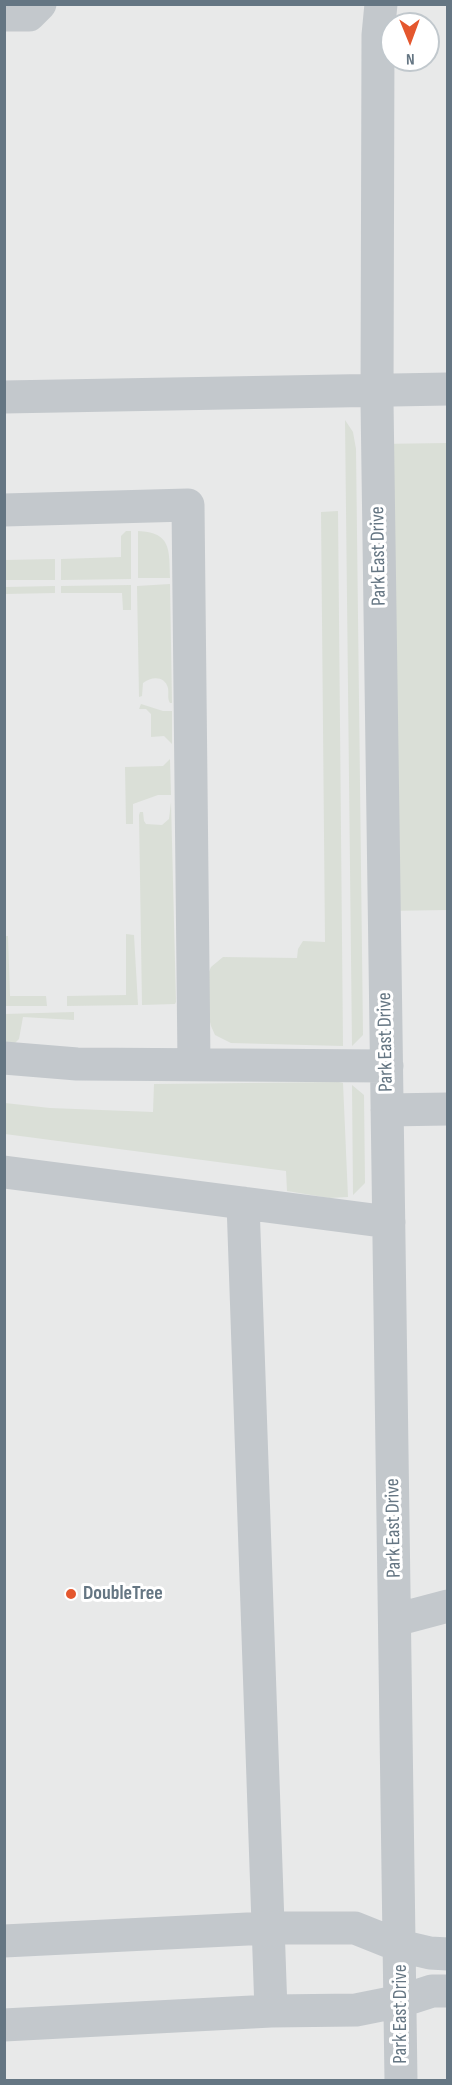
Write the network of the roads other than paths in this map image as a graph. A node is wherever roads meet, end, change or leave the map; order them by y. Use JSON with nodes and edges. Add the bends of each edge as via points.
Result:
{"nodes":[{"id":1,"x":40,"y":4,"type":"edge"},
{"id":2,"x":381,"y":4,"type":"edge"},
{"id":3,"x":4,"y":15,"type":"edge"},
{"id":4,"x":447,"y":389,"type":"edge"},
{"id":5,"x":377,"y":391,"type":"junction"},
{"id":6,"x":4,"y":397,"type":"edge"},
{"id":7,"x":4,"y":510,"type":"edge"},
{"id":8,"x":4,"y":1058,"type":"edge"},
{"id":9,"x":194,"y":1063,"type":"junction"},
{"id":10,"x":387,"y":1066,"type":"junction"},
{"id":11,"x":447,"y":1109,"type":"edge"},
{"id":12,"x":387,"y":1110,"type":"junction"},
{"id":13,"x":4,"y":1172,"type":"edge"},
{"id":14,"x":243,"y":1203,"type":"junction"},
{"id":15,"x":389,"y":1222,"type":"junction"},
{"id":16,"x":447,"y":1606,"type":"edge"},
{"id":17,"x":395,"y":1620,"type":"junction"},
{"id":18,"x":268,"y":1928,"type":"junction"},
{"id":19,"x":4,"y":1941,"type":"edge"},
{"id":20,"x":400,"y":1946,"type":"junction"},
{"id":21,"x":447,"y":1954,"type":"edge"},
{"id":22,"x":447,"y":1991,"type":"edge"},
{"id":23,"x":400,"y":2001,"type":"junction"},
{"id":24,"x":271,"y":2011,"type":"junction"},
{"id":25,"x":4,"y":2025,"type":"edge"},
{"id":26,"x":401,"y":2080,"type":"edge"}],
"edges":[{"from":1,"to":3,"type":"street","via":[[29,15]]},
{"from":2,"to":5,"type":"street","name":"Park East Drive"},
{"from":4,"to":5,"type":"street"},
{"from":5,"to":6,"type":"street"},
{"from":5,"to":10,"type":"street","name":"Park East Drive"},
{"from":7,"to":9,"type":"street","via":[[188,505]]},
{"from":8,"to":9,"type":"street","via":[[77,1064]]},
{"from":9,"to":10,"type":"street"},
{"from":10,"to":12,"type":"street","name":"Park East Drive"},
{"from":11,"to":12,"type":"street"},
{"from":12,"to":15,"type":"street","name":"Park East Drive"},
{"from":13,"to":14,"type":"street"},
{"from":14,"to":15,"type":"street"},
{"from":14,"to":18,"type":"street"},
{"from":15,"to":17,"type":"street","name":"Park East Drive"},
{"from":16,"to":17,"type":"street"},
{"from":17,"to":20,"type":"street","name":"Park East Drive"},
{"from":18,"to":19,"type":"street"},
{"from":18,"to":20,"type":"street","via":[[355,1928]]},
{"from":18,"to":24,"type":"street"},
{"from":20,"to":21,"type":"street"},
{"from":20,"to":23,"type":"street","name":"Park East Drive"},
{"from":22,"to":23,"type":"street","via":[[432,1991]]},
{"from":23,"to":24,"type":"street","via":[[356,2010]]},
{"from":23,"to":26,"type":"street","name":"Park East Drive"},
{"from":24,"to":25,"type":"street"}]}
